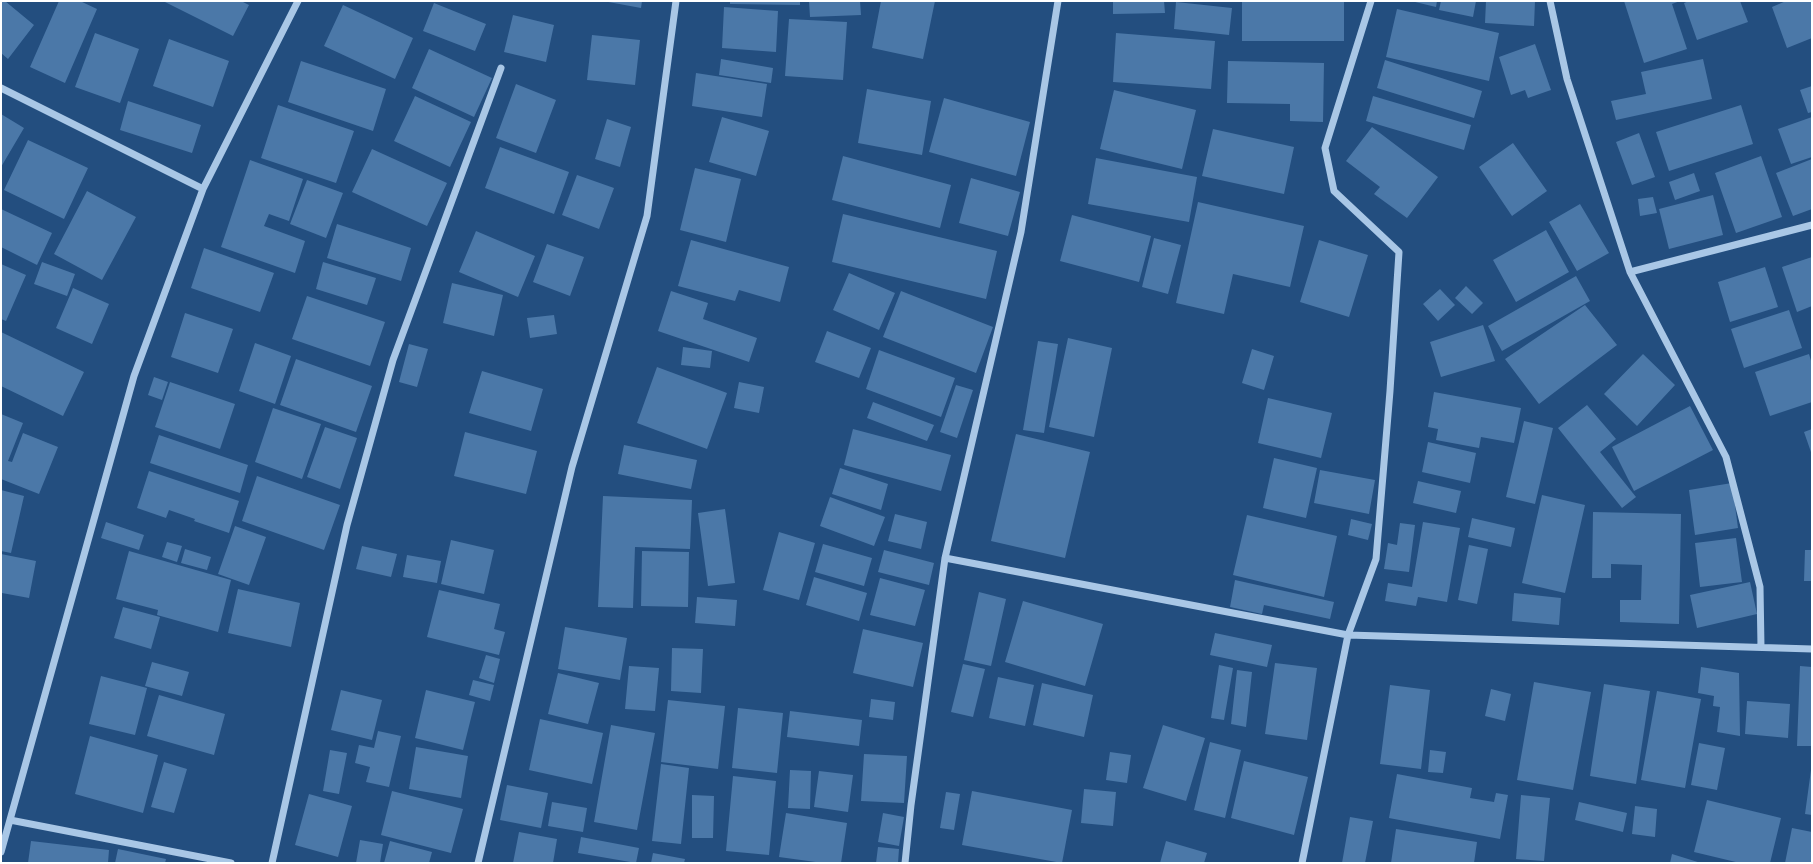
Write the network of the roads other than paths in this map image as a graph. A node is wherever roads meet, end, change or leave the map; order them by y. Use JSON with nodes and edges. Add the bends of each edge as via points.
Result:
{"nodes":[{"id":1,"x":298,"y":1,"type":"edge"},
{"id":2,"x":676,"y":1,"type":"edge"},
{"id":3,"x":1058,"y":1,"type":"edge"},
{"id":4,"x":1371,"y":1,"type":"edge"},
{"id":5,"x":1550,"y":1,"type":"edge"},
{"id":6,"x":501,"y":68,"type":"dead end"},
{"id":7,"x":1,"y":88,"type":"edge"},
{"id":8,"x":203,"y":189,"type":"junction"},
{"id":9,"x":1812,"y":225,"type":"edge"},
{"id":10,"x":1630,"y":272,"type":"junction"},
{"id":11,"x":945,"y":558,"type":"junction"},
{"id":12,"x":1348,"y":635,"type":"junction"},
{"id":13,"x":1761,"y":647,"type":"junction"},
{"id":14,"x":1812,"y":649,"type":"edge"},
{"id":15,"x":10,"y":820,"type":"junction"},
{"id":16,"x":1,"y":852,"type":"edge"},
{"id":17,"x":231,"y":863,"type":"edge"},
{"id":18,"x":272,"y":863,"type":"edge"},
{"id":19,"x":478,"y":863,"type":"edge"},
{"id":20,"x":905,"y":863,"type":"edge"},
{"id":21,"x":1302,"y":863,"type":"edge"}],
"edges":[{"from":1,"to":8,"type":"street"},
{"from":2,"to":19,"type":"street","via":[[647,216],[572,467]]},
{"from":3,"to":11,"type":"street","via":[[1022,232]]},
{"from":4,"to":12,"type":"street","via":[[1325,148],[1334,191],[1399,252],[1376,559]]},
{"from":5,"to":10,"type":"street","via":[[1568,79]]},
{"from":6,"to":18,"type":"street","via":[[393,360],[347,524]]},
{"from":7,"to":8,"type":"street"},
{"from":8,"to":15,"type":"street","via":[[134,376]]},
{"from":9,"to":10,"type":"street"},
{"from":10,"to":13,"type":"street","via":[[1726,457],[1760,587]]},
{"from":11,"to":12,"type":"street"},
{"from":11,"to":20,"type":"street"},
{"from":12,"to":13,"type":"street"},
{"from":12,"to":21,"type":"street"},
{"from":13,"to":14,"type":"street"},
{"from":15,"to":16,"type":"street"},
{"from":15,"to":17,"type":"street"}]}
